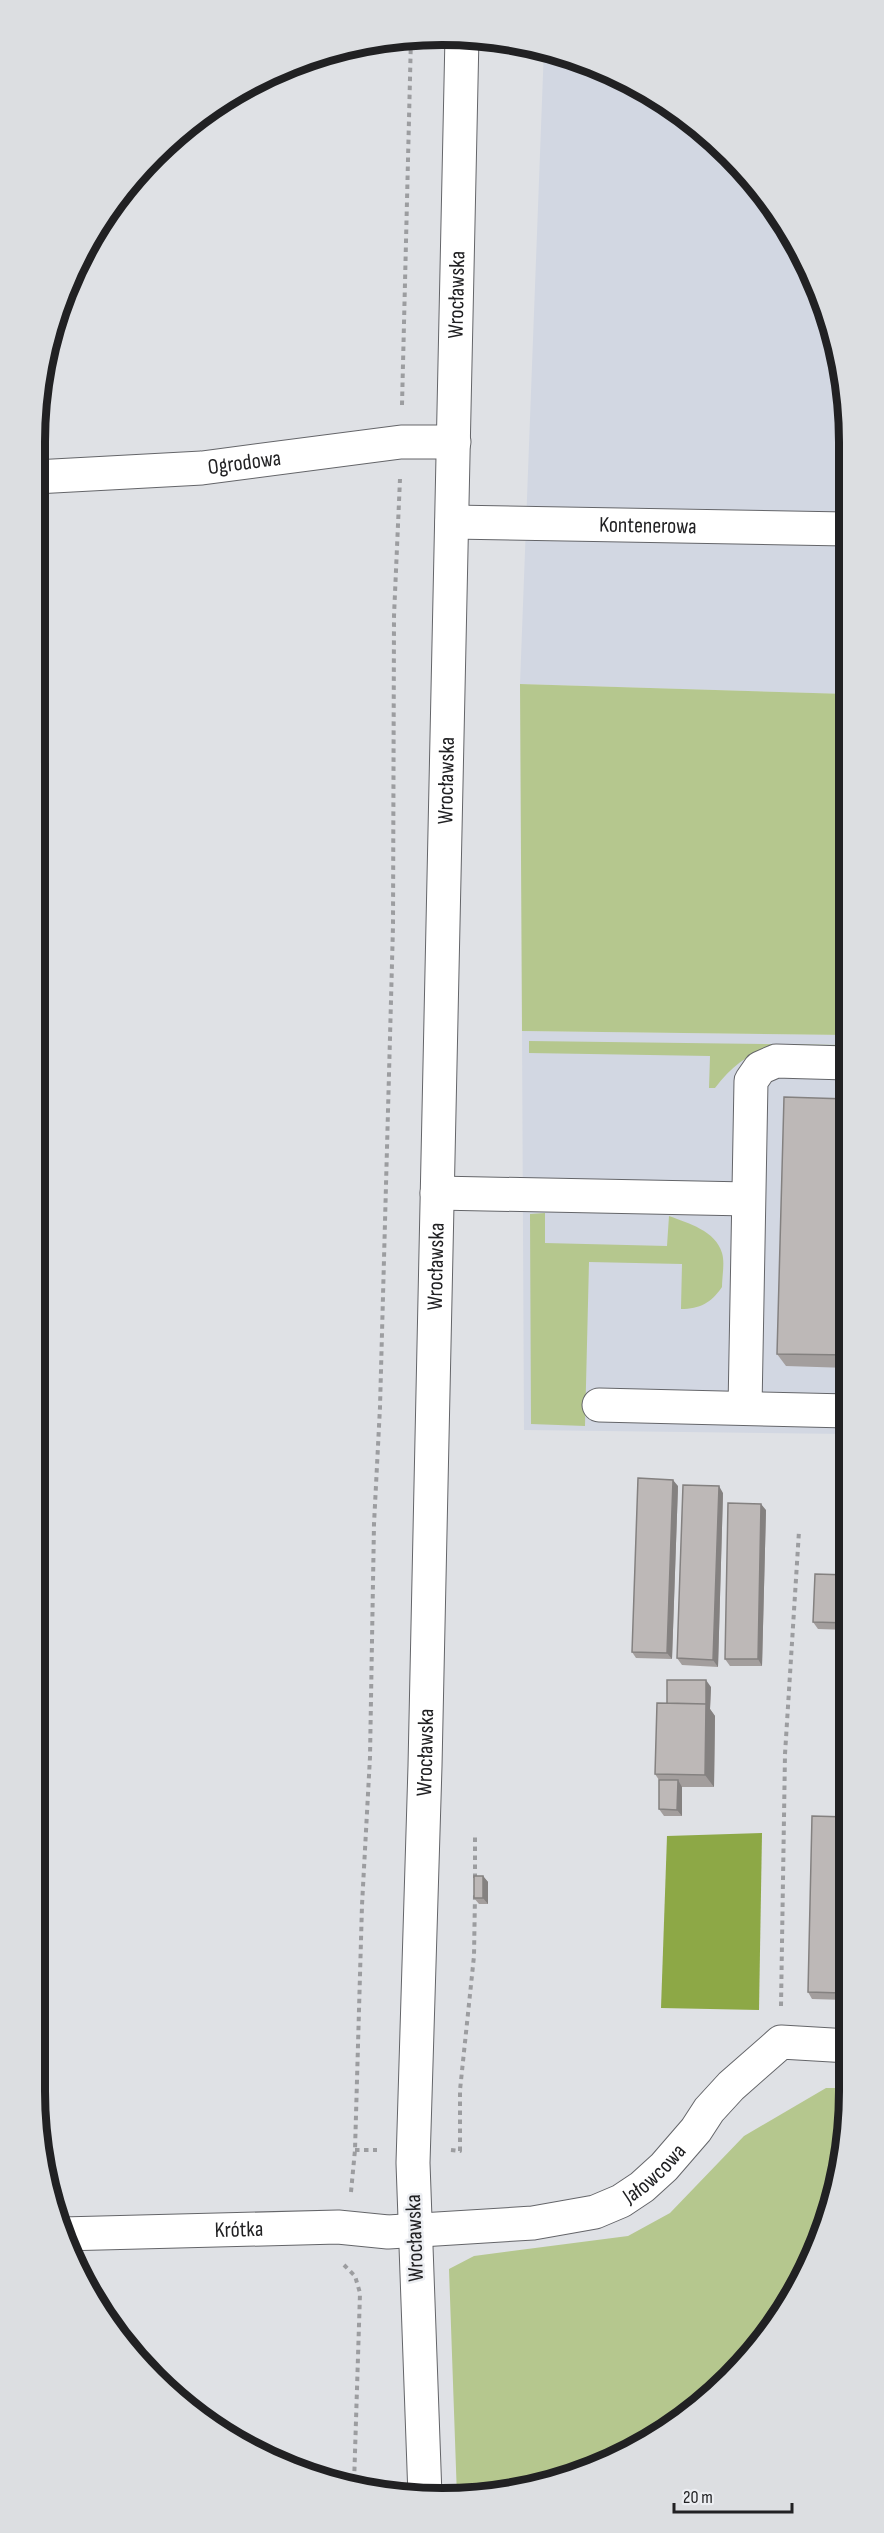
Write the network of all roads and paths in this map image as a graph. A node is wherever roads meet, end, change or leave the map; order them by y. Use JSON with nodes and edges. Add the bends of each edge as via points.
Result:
{"nodes":[{"id":1,"x":411,"y":46,"type":"edge"},
{"id":2,"x":462,"y":46,"type":"edge"},
{"id":3,"x":401,"y":442,"type":"junction"},
{"id":4,"x":454,"y":442,"type":"junction"},
{"id":5,"x":45,"y":476,"type":"edge"},
{"id":6,"x":452,"y":522,"type":"junction"},
{"id":7,"x":839,"y":530,"type":"edge"},
{"id":8,"x":839,"y":1063,"type":"edge"},
{"id":9,"x":437,"y":1193,"type":"junction"},
{"id":10,"x":748,"y":1199,"type":"junction"},
{"id":11,"x":599,"y":1405,"type":"dead end"},
{"id":12,"x":745,"y":1408,"type":"junction"},
{"id":13,"x":839,"y":1411,"type":"edge"},
{"id":14,"x":800,"y":1531,"type":"dead end"},
{"id":15,"x":475,"y":1837,"type":"dead end"},
{"id":16,"x":781,"y":2043,"type":"junction"},
{"id":17,"x":839,"y":2046,"type":"edge"},
{"id":18,"x":355,"y":2150,"type":"junction"},
{"id":19,"x":447,"y":2150,"type":"dead end"},
{"id":20,"x":384,"y":2151,"type":"dead end"},
{"id":21,"x":338,"y":2227,"type":"junction"},
{"id":22,"x":415,"y":2229,"type":"junction"},
{"id":23,"x":72,"y":2234,"type":"edge"},
{"id":24,"x":354,"y":2478,"type":"edge"},
{"id":25,"x":425,"y":2487,"type":"edge"}],
"edges":[{"from":1,"to":3,"type":"path"},
{"from":2,"to":4,"type":"main road","name":"Wrocławska"},
{"from":3,"to":4,"type":"main road","name":"Ogrodowa"},
{"from":3,"to":5,"type":"main road","name":"Ogrodowa","via":[[202,468]]},
{"from":3,"to":18,"type":"path","via":[[394,616],[392,949],[380,1407]]},
{"from":4,"to":6,"type":"main road","name":"Wrocławska"},
{"from":6,"to":7,"type":"main road","name":"Kontenerowa"},
{"from":6,"to":9,"type":"main road","name":"Wrocławska"},
{"from":8,"to":10,"type":"main road","via":[[776,1061],[760,1068],[751,1081]]},
{"from":9,"to":10,"type":"main road"},
{"from":9,"to":22,"type":"main road","name":"Wrocławska","via":[[413,2163]]},
{"from":10,"to":12,"type":"main road"},
{"from":11,"to":12,"type":"main road"},
{"from":12,"to":13,"type":"main road"},
{"from":14,"to":16,"type":"path","via":[[784,1754]]},
{"from":15,"to":19,"type":"path","via":[[474,1956],[460,2090],[460,2151]]},
{"from":16,"to":17,"type":"main road"},
{"from":16,"to":22,"type":"main road","name":"Jałowcowa","via":[[724,2094],[664,2167],[621,2201],[595,2212],[533,2223]]},
{"from":18,"to":20,"type":"path"},
{"from":18,"to":21,"type":"path","via":[[352,2190],[338,2207]]},
{"from":21,"to":22,"type":"main road","name":"Krótka","via":[[388,2232]]},
{"from":21,"to":23,"type":"main road","name":"Krótka"},
{"from":21,"to":24,"type":"path","via":[[341,2261],[355,2276],[360,2294]]},
{"from":22,"to":25,"type":"main road","name":"Wrocławska"}]}
